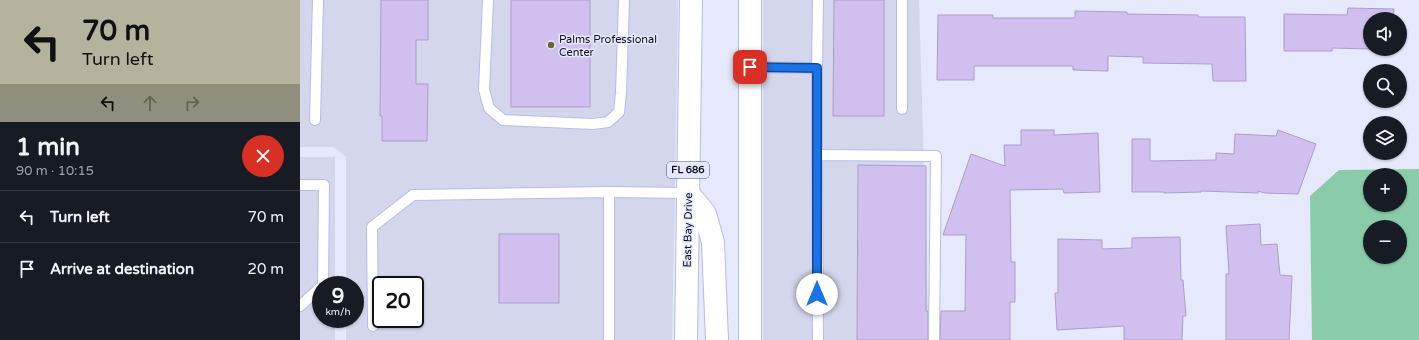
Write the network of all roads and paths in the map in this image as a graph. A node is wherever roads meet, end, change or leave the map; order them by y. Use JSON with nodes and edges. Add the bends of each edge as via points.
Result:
{"nodes":[{"id":1,"x":318,"y":0,"type":"edge"},
{"id":2,"x":488,"y":0,"type":"edge"},
{"id":3,"x":624,"y":0,"type":"edge"},
{"id":4,"x":690,"y":0,"type":"edge"},
{"id":5,"x":750,"y":0,"type":"edge"},
{"id":6,"x":818,"y":0,"type":"edge"},
{"id":7,"x":902,"y":0,"type":"edge"},
{"id":8,"x":750,"y":67,"type":"junction"},
{"id":9,"x":817,"y":68,"type":"junction"},
{"id":10,"x":902,"y":109,"type":"dead end"},
{"id":11,"x":315,"y":120,"type":"dead end"},
{"id":12,"x":816,"y":154,"type":"junction"},
{"id":13,"x":300,"y":185,"type":"edge"},
{"id":14,"x":609,"y":192,"type":"junction"},
{"id":15,"x":688,"y":193,"type":"junction"},
{"id":16,"x":322,"y":276,"type":"edge"},
{"id":17,"x":372,"y":276,"type":"edge"},
{"id":18,"x":312,"y":295,"type":"edge"},
{"id":19,"x":300,"y":306,"type":"edge"},
{"id":20,"x":609,"y":340,"type":"edge"},
{"id":21,"x":686,"y":340,"type":"edge"},
{"id":22,"x":717,"y":340,"type":"edge"},
{"id":23,"x":750,"y":340,"type":"edge"},
{"id":24,"x":818,"y":340,"type":"edge"},
{"id":25,"x":934,"y":340,"type":"edge"}],
"edges":[{"from":1,"to":11,"type":"lane"},
{"from":2,"to":3,"type":"lane","via":[[484,90],[489,108],[503,120],[593,124],[608,122],[618,112]]},
{"from":4,"to":15,"type":"main road","name":"East Bay Drive","number":"FL 686"},
{"from":5,"to":8,"type":"main road"},
{"from":6,"to":9,"type":"lane"},
{"from":7,"to":10,"type":"lane"},
{"from":8,"to":9,"type":"lane"},
{"from":8,"to":23,"type":"main road"},
{"from":9,"to":12,"type":"lane"},
{"from":12,"to":24,"type":"lane"},
{"from":12,"to":25,"type":"lane","via":[[936,156]]},
{"from":13,"to":16,"type":"lane","via":[[324,185]]},
{"from":14,"to":15,"type":"lane"},
{"from":14,"to":17,"type":"lane","via":[[413,195],[372,227]]},
{"from":14,"to":20,"type":"lane"},
{"from":15,"to":21,"type":"main road","name":"East Bay Drive","number":"FL 686"},
{"from":15,"to":22,"type":"main road","via":[[705,214],[713,242]]},
{"from":18,"to":19,"type":"lane"}]}
